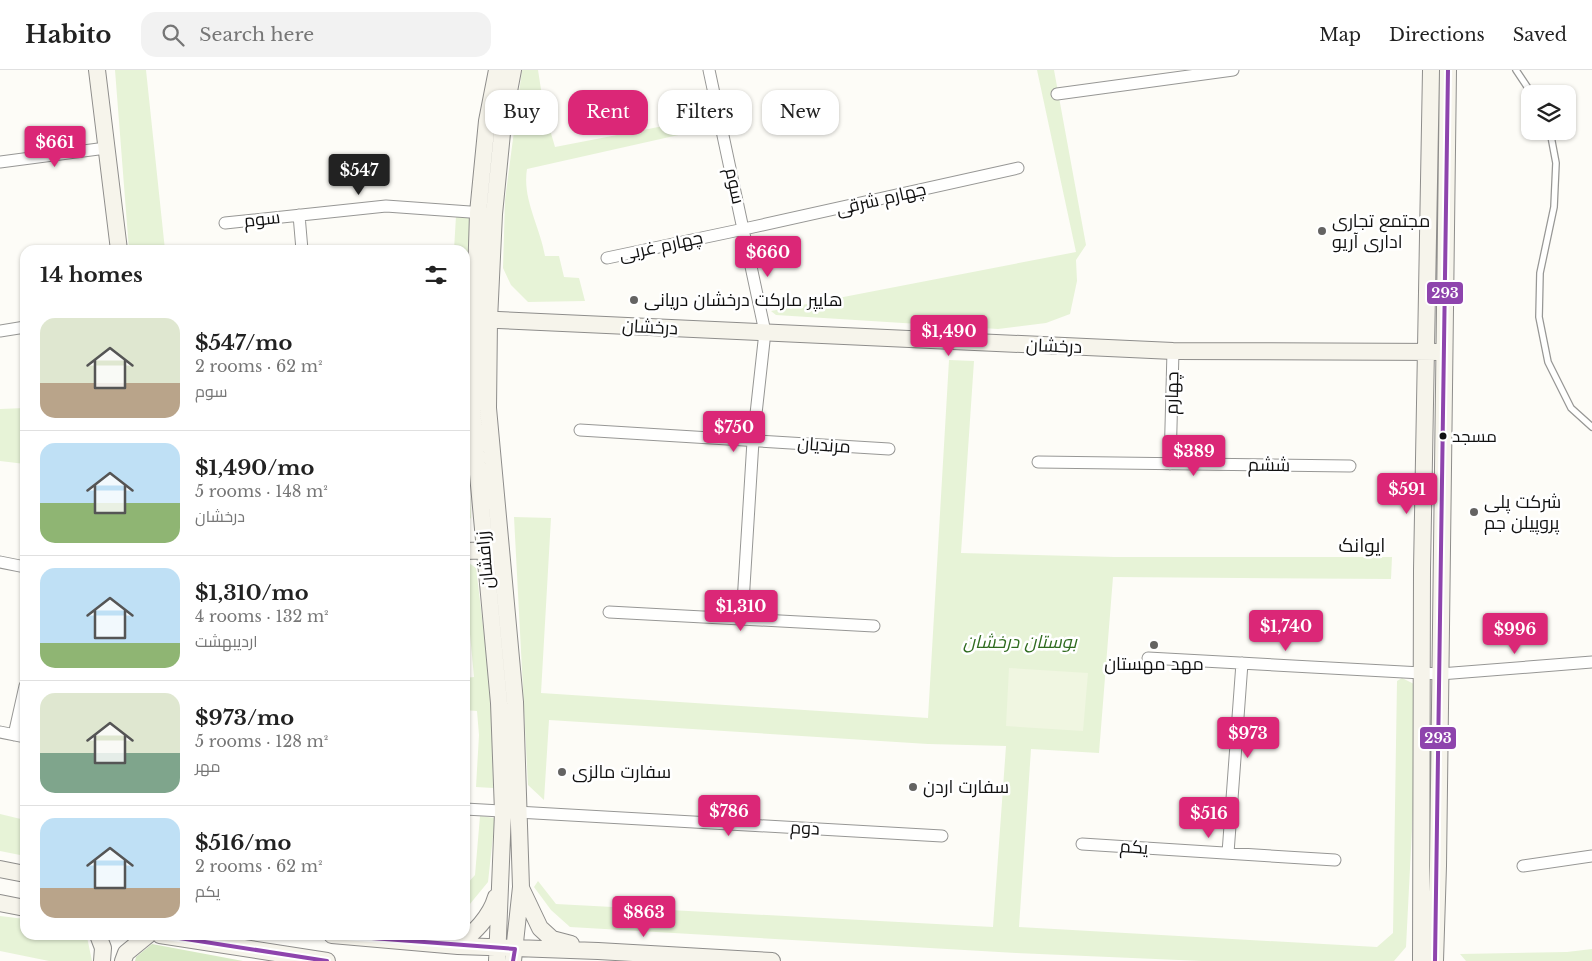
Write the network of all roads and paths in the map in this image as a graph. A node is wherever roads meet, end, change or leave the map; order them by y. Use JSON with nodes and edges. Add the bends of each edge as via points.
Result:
{"nodes":[{"id":1,"x":97,"y":70,"type":"edge"},
{"id":2,"x":497,"y":70,"type":"edge"},
{"id":3,"x":513,"y":70,"type":"edge"},
{"id":4,"x":709,"y":70,"type":"edge"},
{"id":5,"x":1233,"y":70,"type":"edge"},
{"id":6,"x":1431,"y":70,"type":"edge"},
{"id":7,"x":1448,"y":70,"type":"edge"},
{"id":8,"x":1516,"y":70,"type":"edge"},
{"id":9,"x":1526,"y":85,"type":"edge"},
{"id":10,"x":1057,"y":94,"type":"dead end"},
{"id":11,"x":1552,"y":140,"type":"edge"},
{"id":12,"x":106,"y":148,"type":"junction"},
{"id":13,"x":0,"y":162,"type":"edge"},
{"id":14,"x":1018,"y":168,"type":"dead end"},
{"id":15,"x":486,"y":213,"type":"junction"},
{"id":16,"x":299,"y":216,"type":"junction"},
{"id":17,"x":225,"y":223,"type":"dead end"},
{"id":18,"x":744,"y":230,"type":"junction"},
{"id":19,"x":118,"y":245,"type":"edge"},
{"id":20,"x":302,"y":245,"type":"edge"},
{"id":21,"x":607,"y":258,"type":"dead end"},
{"id":22,"x":482,"y":319,"type":"junction"},
{"id":23,"x":20,"y":328,"type":"edge"},
{"id":24,"x":0,"y":330,"type":"edge"},
{"id":25,"x":765,"y":332,"type":"junction"},
{"id":26,"x":1173,"y":351,"type":"junction"},
{"id":27,"x":1424,"y":351,"type":"junction"},
{"id":28,"x":1444,"y":352,"type":"junction"},
{"id":29,"x":1592,"y":427,"type":"edge"},
{"id":30,"x":580,"y":430,"type":"dead end"},
{"id":31,"x":753,"y":441,"type":"junction"},
{"id":32,"x":889,"y":449,"type":"dead end"},
{"id":33,"x":1038,"y":462,"type":"dead end"},
{"id":34,"x":1170,"y":464,"type":"junction"},
{"id":35,"x":1350,"y":466,"type":"dead end"},
{"id":36,"x":492,"y":550,"type":"junction"},
{"id":37,"x":470,"y":551,"type":"edge"},
{"id":38,"x":0,"y":562,"type":"edge"},
{"id":39,"x":20,"y":566,"type":"edge"},
{"id":40,"x":609,"y":612,"type":"dead end"},
{"id":41,"x":742,"y":619,"type":"junction"},
{"id":42,"x":874,"y":626,"type":"dead end"},
{"id":43,"x":1148,"y":658,"type":"dead end"},
{"id":44,"x":1592,"y":662,"type":"edge"},
{"id":45,"x":1242,"y":663,"type":"junction"},
{"id":46,"x":1423,"y":673,"type":"junction"},
{"id":47,"x":1440,"y":674,"type":"junction"},
{"id":48,"x":0,"y":732,"type":"edge"},
{"id":49,"x":20,"y":736,"type":"edge"},
{"id":50,"x":470,"y":809,"type":"edge"},
{"id":51,"x":511,"y":812,"type":"junction"},
{"id":52,"x":942,"y":836,"type":"dead end"},
{"id":53,"x":1082,"y":844,"type":"dead end"},
{"id":54,"x":1228,"y":853,"type":"junction"},
{"id":55,"x":1592,"y":856,"type":"edge"},
{"id":56,"x":1335,"y":860,"type":"dead end"},
{"id":57,"x":1523,"y":866,"type":"dead end"},
{"id":58,"x":0,"y":869,"type":"edge"},
{"id":59,"x":20,"y":873,"type":"edge"},
{"id":60,"x":500,"y":886,"type":"junction"},
{"id":61,"x":521,"y":887,"type":"junction"},
{"id":62,"x":0,"y":904,"type":"edge"},
{"id":63,"x":20,"y":907,"type":"edge"},
{"id":64,"x":470,"y":936,"type":"edge"},
{"id":65,"x":100,"y":940,"type":"edge"},
{"id":66,"x":142,"y":940,"type":"edge"},
{"id":67,"x":186,"y":940,"type":"edge"},
{"id":68,"x":389,"y":940,"type":"edge"},
{"id":69,"x":465,"y":940,"type":"edge"},
{"id":70,"x":458,"y":946,"type":"junction"},
{"id":71,"x":598,"y":951,"type":"junction"},
{"id":72,"x":497,"y":954,"type":"edge"},
{"id":73,"x":514,"y":955,"type":"edge"},
{"id":74,"x":275,"y":957,"type":"edge"},
{"id":75,"x":102,"y":961,"type":"edge"},
{"id":76,"x":123,"y":961,"type":"edge"},
{"id":77,"x":327,"y":961,"type":"edge"},
{"id":78,"x":772,"y":961,"type":"edge"},
{"id":79,"x":1422,"y":961,"type":"edge"},
{"id":80,"x":1434,"y":961,"type":"edge"}],
"edges":[{"from":1,"to":12,"type":"street"},
{"from":2,"to":15,"type":"street","name":"زرافشان","via":[[487,121]]},
{"from":3,"to":15,"type":"street","name":"زرافشان"},
{"from":4,"to":18,"type":"street","name":"سوم"},
{"from":5,"to":10,"type":"street"},
{"from":6,"to":27,"type":"street"},
{"from":7,"to":28,"type":"street"},
{"from":8,"to":9,"type":"lane"},
{"from":11,"to":29,"type":"lane","via":[[1556,163],[1554,207],[1540,273],[1539,317],[1548,362],[1571,408]]},
{"from":12,"to":13,"type":"street"},
{"from":12,"to":19,"type":"street"},
{"from":14,"to":18,"type":"street","name":"چهارم شرقی"},
{"from":15,"to":16,"type":"street","name":"سوم","via":[[386,206]]},
{"from":15,"to":22,"type":"street","name":"زرافشان"},
{"from":16,"to":17,"type":"street","name":"سوم"},
{"from":16,"to":20,"type":"street","name":"سوم"},
{"from":18,"to":21,"type":"street","name":"چهارم غربی"},
{"from":18,"to":25,"type":"street","name":"سوم"},
{"from":22,"to":25,"type":"street","name":"درخشان"},
{"from":22,"to":36,"type":"street","name":"زرافشان"},
{"from":23,"to":24,"type":"street"},
{"from":25,"to":26,"type":"street","name":"درخشان"},
{"from":25,"to":31,"type":"street","name":"سوم"},
{"from":26,"to":27,"type":"street","name":"درخشان"},
{"from":26,"to":34,"type":"street","name":"چهارم"},
{"from":27,"to":28,"type":"street","name":"درخشان"},
{"from":27,"to":46,"type":"street"},
{"from":28,"to":47,"type":"street"},
{"from":30,"to":31,"type":"street","name":"مرنديان"},
{"from":31,"to":32,"type":"street","name":"مرنديان"},
{"from":31,"to":41,"type":"street","name":"سوم"},
{"from":33,"to":34,"type":"street","name":"ششم"},
{"from":34,"to":35,"type":"street","name":"ششم"},
{"from":36,"to":37,"type":"street"},
{"from":36,"to":51,"type":"street","name":"زرافشان","via":[[515,702]]},
{"from":38,"to":39,"type":"street"},
{"from":40,"to":41,"type":"street"},
{"from":41,"to":42,"type":"street"},
{"from":43,"to":45,"type":"street"},
{"from":44,"to":47,"type":"street"},
{"from":45,"to":46,"type":"street"},
{"from":45,"to":54,"type":"street"},
{"from":46,"to":47,"type":"street"},
{"from":46,"to":79,"type":"street"},
{"from":47,"to":80,"type":"street"},
{"from":48,"to":49,"type":"street"},
{"from":50,"to":51,"type":"street"},
{"from":51,"to":52,"type":"street","name":"دوم"},
{"from":51,"to":60,"type":"street","name":"زرافشان"},
{"from":51,"to":61,"type":"street","name":"زرافشان"},
{"from":53,"to":54,"type":"street","name":"یکم"},
{"from":54,"to":56,"type":"street","name":"یکم"},
{"from":55,"to":57,"type":"street"},
{"from":58,"to":59,"type":"street"},
{"from":60,"to":64,"type":"street","via":[[494,906]]},
{"from":60,"to":72,"type":"street","name":"زرافشان"},
{"from":61,"to":71,"type":"street","via":[[540,928],[552,939]]},
{"from":61,"to":73,"type":"street","name":"زرافشان"},
{"from":62,"to":63,"type":"street"},
{"from":65,"to":75,"type":"street"},
{"from":66,"to":76,"type":"street","via":[[126,953]]},
{"from":67,"to":74,"type":"street"},
{"from":68,"to":70,"type":"street"},
{"from":69,"to":70,"type":"street"},
{"from":70,"to":72,"type":"street"},
{"from":71,"to":73,"type":"street"},
{"from":71,"to":78,"type":"street"},
{"from":72,"to":73,"type":"street"},
{"from":74,"to":77,"type":"street"}]}
